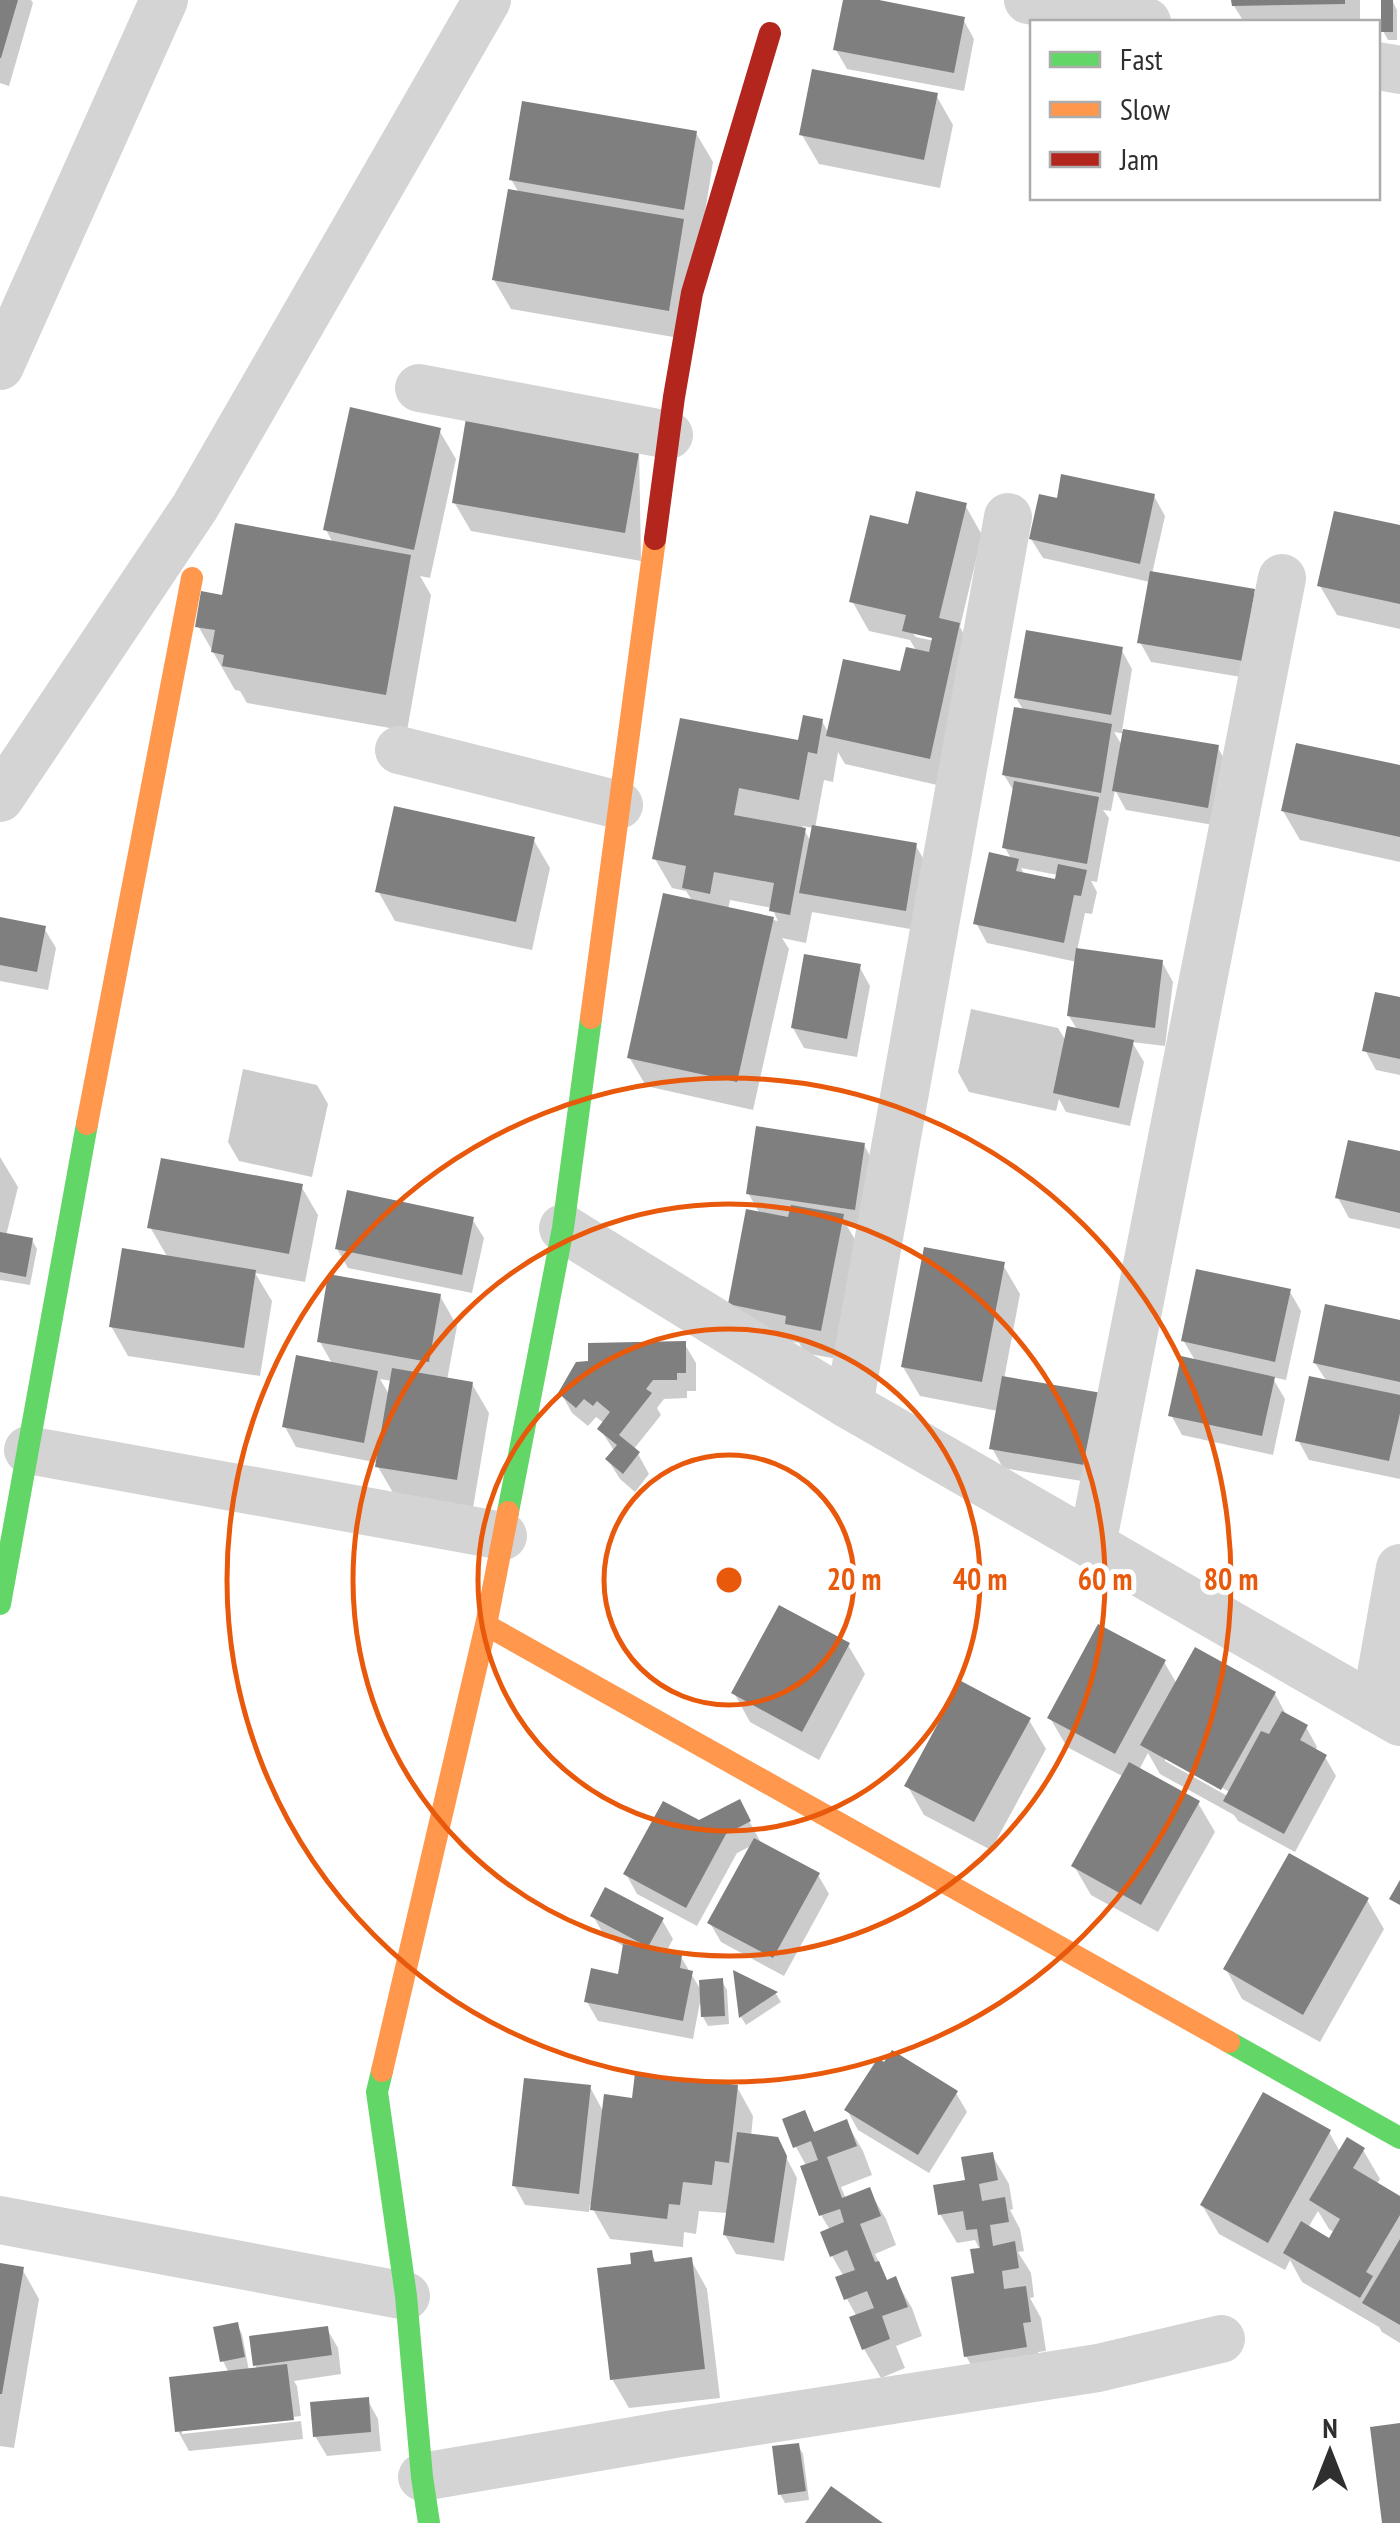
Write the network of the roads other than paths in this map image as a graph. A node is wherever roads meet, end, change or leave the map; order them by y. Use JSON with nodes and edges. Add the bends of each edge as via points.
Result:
{"nodes":[{"id":1,"x":164,"y":0,"type":"edge"},
{"id":2,"x":487,"y":0,"type":"edge"},
{"id":3,"x":1028,"y":0,"type":"edge"},
{"id":4,"x":1136,"y":20,"type":"edge"},
{"id":5,"x":770,"y":33,"type":"dead end"},
{"id":6,"x":0,"y":366,"type":"edge"},
{"id":7,"x":419,"y":388,"type":"dead end"},
{"id":8,"x":669,"y":434,"type":"junction"},
{"id":9,"x":1008,"y":517,"type":"dead end"},
{"id":10,"x":192,"y":578,"type":"dead end"},
{"id":11,"x":1282,"y":578,"type":"dead end"},
{"id":12,"x":398,"y":750,"type":"dead end"},
{"id":13,"x":0,"y":798,"type":"edge"},
{"id":14,"x":619,"y":805,"type":"junction"},
{"id":15,"x":562,"y":1228,"type":"junction"},
{"id":16,"x":849,"y":1404,"type":"junction"},
{"id":17,"x":28,"y":1450,"type":"junction"},
{"id":18,"x":503,"y":1536,"type":"junction"},
{"id":19,"x":1092,"y":1545,"type":"junction"},
{"id":20,"x":1400,"y":1568,"type":"edge"},
{"id":21,"x":0,"y":1604,"type":"edge"},
{"id":22,"x":486,"y":1625,"type":"junction"},
{"id":23,"x":1388,"y":1715,"type":"edge"},
{"id":24,"x":1400,"y":2138,"type":"edge"},
{"id":25,"x":0,"y":2220,"type":"edge"},
{"id":26,"x":406,"y":2296,"type":"junction"},
{"id":27,"x":1221,"y":2338,"type":"dead end"},
{"id":28,"x":425,"y":2500,"type":"edge"}],
"edges":[{"from":1,"to":6,"type":"street"},
{"from":2,"to":13,"type":"street","via":[[195,508]]},
{"from":3,"to":4,"type":"street"},
{"from":5,"to":8,"type":"street","via":[[692,293]]},
{"from":7,"to":8,"type":"street"},
{"from":8,"to":14,"type":"street"},
{"from":9,"to":16,"type":"street"},
{"from":10,"to":17,"type":"street"},
{"from":11,"to":19,"type":"street"},
{"from":12,"to":14,"type":"street"},
{"from":14,"to":15,"type":"street"},
{"from":15,"to":16,"type":"street"},
{"from":15,"to":18,"type":"street"},
{"from":16,"to":19,"type":"street"},
{"from":17,"to":18,"type":"street"},
{"from":17,"to":21,"type":"street"},
{"from":18,"to":22,"type":"street"},
{"from":19,"to":23,"type":"street"},
{"from":20,"to":23,"type":"street"},
{"from":22,"to":24,"type":"street"},
{"from":22,"to":26,"type":"street","via":[[378,2092]]},
{"from":25,"to":26,"type":"street"},
{"from":26,"to":28,"type":"street"},
{"from":27,"to":28,"type":"street","via":[[1098,2368],[674,2434]]}]}
